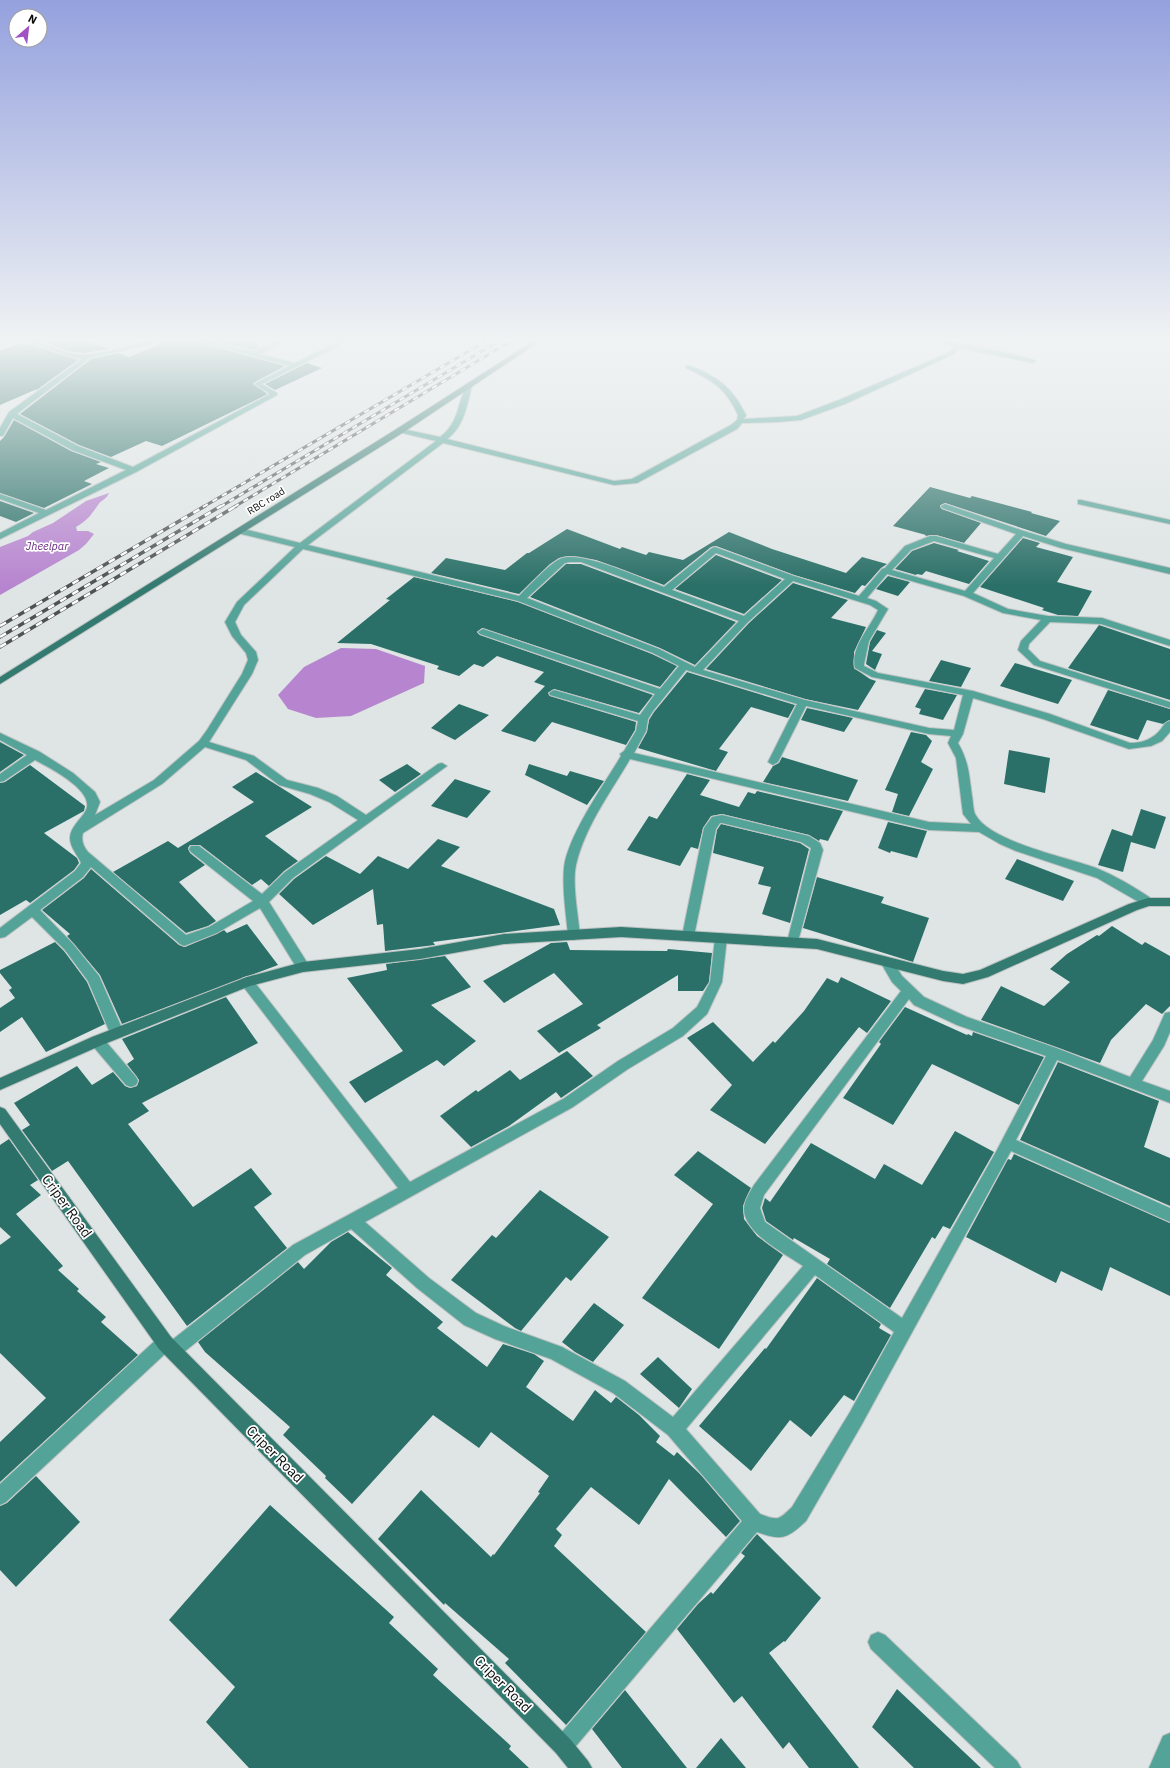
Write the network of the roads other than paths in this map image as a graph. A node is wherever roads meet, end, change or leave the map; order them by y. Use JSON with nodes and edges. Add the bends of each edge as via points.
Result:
{"nodes":[{"id":1,"x":8,"y":421,"type":"edge"},
{"id":2,"x":23,"y":421,"type":"edge"},
{"id":3,"x":225,"y":421,"type":"edge"},
{"id":4,"x":415,"y":421,"type":"edge"},
{"id":5,"x":458,"y":421,"type":"edge"},
{"id":6,"x":740,"y":421,"type":"joint"},
{"id":7,"x":759,"y":421,"type":"edge"},
{"id":8,"x":400,"y":430,"type":"junction"},
{"id":9,"x":1,"y":433,"type":"edge"},
{"id":10,"x":442,"y":440,"type":"junction"},
{"id":11,"x":133,"y":470,"type":"junction"},
{"id":12,"x":0,"y":496,"type":"edge"},
{"id":13,"x":1082,"y":502,"type":"dead end"},
{"id":14,"x":945,"y":506,"type":"dead end"},
{"id":15,"x":46,"y":513,"type":"junction"},
{"id":16,"x":1170,"y":522,"type":"edge"},
{"id":17,"x":240,"y":531,"type":"junction"},
{"id":18,"x":1021,"y":533,"type":"junction"},
{"id":19,"x":0,"y":536,"type":"edge"},
{"id":20,"x":301,"y":546,"type":"junction"},
{"id":21,"x":1000,"y":557,"type":"junction"},
{"id":22,"x":888,"y":570,"type":"junction"},
{"id":23,"x":1170,"y":571,"type":"edge"},
{"id":24,"x":791,"y":578,"type":"junction"},
{"id":25,"x":665,"y":591,"type":"junction"},
{"id":26,"x":967,"y":594,"type":"junction"},
{"id":27,"x":861,"y":599,"type":"junction"},
{"id":28,"x":521,"y":600,"type":"junction"},
{"id":29,"x":1048,"y":619,"type":"junction"},
{"id":30,"x":745,"y":620,"type":"junction"},
{"id":31,"x":483,"y":632,"type":"dead end"},
{"id":32,"x":1170,"y":643,"type":"edge"},
{"id":33,"x":685,"y":665,"type":"junction"},
{"id":34,"x":696,"y":671,"type":"junction"},
{"id":35,"x":0,"y":681,"type":"edge"},
{"id":36,"x":554,"y":692,"type":"dead end"},
{"id":37,"x":661,"y":693,"type":"junction"},
{"id":38,"x":969,"y":693,"type":"junction"},
{"id":39,"x":803,"y":702,"type":"junction"},
{"id":40,"x":1170,"y":705,"type":"edge"},
{"id":41,"x":643,"y":719,"type":"junction"},
{"id":42,"x":1170,"y":724,"type":"edge"},
{"id":43,"x":958,"y":734,"type":"junction"},
{"id":44,"x":0,"y":736,"type":"edge"},
{"id":45,"x":203,"y":743,"type":"junction"},
{"id":46,"x":36,"y":754,"type":"junction"},
{"id":47,"x":625,"y":754,"type":"junction"},
{"id":48,"x":773,"y":762,"type":"dead end"},
{"id":49,"x":442,"y":766,"type":"dead end"},
{"id":50,"x":0,"y":780,"type":"edge"},
{"id":51,"x":366,"y":820,"type":"junction"},
{"id":52,"x":980,"y":828,"type":"junction"},
{"id":53,"x":79,"y":830,"type":"junction"},
{"id":54,"x":195,"y":849,"type":"dead end"},
{"id":55,"x":86,"y":856,"type":"junction"},
{"id":56,"x":262,"y":901,"type":"junction"},
{"id":57,"x":1148,"y":902,"type":"junction"},
{"id":58,"x":1170,"y":902,"type":"edge"},
{"id":59,"x":32,"y":909,"type":"junction"},
{"id":60,"x":0,"y":934,"type":"edge"},
{"id":61,"x":574,"y":935,"type":"junction"},
{"id":62,"x":688,"y":936,"type":"junction"},
{"id":63,"x":721,"y":938,"type":"junction"},
{"id":64,"x":793,"y":942,"type":"junction"},
{"id":65,"x":887,"y":963,"type":"junction"},
{"id":66,"x":303,"y":967,"type":"junction"},
{"id":67,"x":247,"y":982,"type":"junction"},
{"id":68,"x":908,"y":991,"type":"junction"},
{"id":69,"x":1170,"y":1017,"type":"edge"},
{"id":70,"x":117,"y":1033,"type":"junction"},
{"id":71,"x":97,"y":1041,"type":"junction"},
{"id":72,"x":1054,"y":1054,"type":"junction"},
{"id":73,"x":131,"y":1082,"type":"dead end"},
{"id":74,"x":0,"y":1084,"type":"edge"},
{"id":75,"x":1133,"y":1084,"type":"junction"},
{"id":76,"x":1170,"y":1097,"type":"edge"},
{"id":77,"x":0,"y":1113,"type":"edge"},
{"id":78,"x":1007,"y":1143,"type":"junction"},
{"id":79,"x":408,"y":1190,"type":"junction"},
{"id":80,"x":1170,"y":1215,"type":"edge"},
{"id":81,"x":352,"y":1220,"type":"junction"},
{"id":82,"x":814,"y":1265,"type":"junction"},
{"id":83,"x":904,"y":1329,"type":"junction"},
{"id":84,"x":169,"y":1346,"type":"junction"},
{"id":85,"x":674,"y":1429,"type":"junction"},
{"id":86,"x":0,"y":1496,"type":"edge"},
{"id":87,"x":754,"y":1521,"type":"junction"},
{"id":88,"x":878,"y":1642,"type":"dead end"},
{"id":89,"x":1170,"y":1743,"type":"edge"},
{"id":90,"x":563,"y":1746,"type":"junction"},
{"id":91,"x":581,"y":1768,"type":"edge"},
{"id":92,"x":1010,"y":1768,"type":"edge"},
{"id":93,"x":1160,"y":1768,"type":"edge"}],
"edges":[{"from":1,"to":9,"type":"street"},
{"from":2,"to":11,"type":"street","via":[[75,448]]},
{"from":3,"to":11,"type":"street"},
{"from":4,"to":8,"type":"street","name":"RBC road"},
{"from":5,"to":10,"type":"street","via":[[452,432]]},
{"from":6,"to":7,"type":"street"},
{"from":6,"to":10,"type":"street","via":[[734,427],[634,481],[623,483]]},
{"from":8,"to":10,"type":"street"},
{"from":8,"to":17,"type":"street","name":"RBC road"},
{"from":10,"to":20,"type":"street"},
{"from":11,"to":15,"type":"street"},
{"from":12,"to":15,"type":"street"},
{"from":13,"to":16,"type":"street"},
{"from":14,"to":18,"type":"street"},
{"from":15,"to":19,"type":"street"},
{"from":17,"to":20,"type":"street"},
{"from":17,"to":35,"type":"street","name":"RBC road"},
{"from":18,"to":21,"type":"street"},
{"from":18,"to":23,"type":"street"},
{"from":20,"to":28,"type":"street"},
{"from":20,"to":45,"type":"street","via":[[240,604],[230,622],[237,636],[251,652],[253,660],[247,674]]},
{"from":21,"to":22,"type":"street","via":[[933,538],[908,548]]},
{"from":21,"to":26,"type":"street"},
{"from":22,"to":26,"type":"street"},
{"from":22,"to":27,"type":"street","via":[[885,570]]},
{"from":24,"to":25,"type":"street","via":[[715,550]]},
{"from":24,"to":27,"type":"street"},
{"from":24,"to":30,"type":"street"},
{"from":25,"to":28,"type":"street","via":[[583,560],[568,559],[558,565]]},
{"from":25,"to":30,"type":"street"},
{"from":26,"to":29,"type":"street","via":[[1006,611]]},
{"from":27,"to":38,"type":"street","via":[[883,611],[864,641],[860,668],[875,674]]},
{"from":28,"to":33,"type":"street","via":[[656,651]]},
{"from":29,"to":32,"type":"street","via":[[1102,621]]},
{"from":29,"to":40,"type":"street","via":[[1024,643],[1023,650],[1037,663]]},
{"from":30,"to":34,"type":"street"},
{"from":31,"to":37,"type":"street"},
{"from":33,"to":34,"type":"street"},
{"from":33,"to":37,"type":"street"},
{"from":34,"to":39,"type":"street"},
{"from":36,"to":41,"type":"street"},
{"from":37,"to":41,"type":"street"},
{"from":38,"to":42,"type":"street","via":[[988,701],[1060,721],[1129,746],[1141,747],[1150,744]]},
{"from":38,"to":43,"type":"street"},
{"from":39,"to":43,"type":"street","via":[[929,732]]},
{"from":39,"to":48,"type":"street"},
{"from":41,"to":47,"type":"street","via":[[640,731]]},
{"from":43,"to":52,"type":"street","via":[[953,743],[961,758],[969,814]]},
{"from":44,"to":46,"type":"street"},
{"from":45,"to":51,"type":"street","via":[[250,758],[283,783],[333,799]]},
{"from":45,"to":53,"type":"street","via":[[158,782]]},
{"from":46,"to":50,"type":"street"},
{"from":46,"to":53,"type":"street","via":[[93,795],[95,803]]},
{"from":47,"to":52,"type":"street","via":[[929,826]]},
{"from":47,"to":61,"type":"street","via":[[580,835],[570,866]]},
{"from":49,"to":51,"type":"street"},
{"from":51,"to":56,"type":"street","via":[[289,875]]},
{"from":52,"to":57,"type":"street","via":[[1016,846],[1118,882]]},
{"from":53,"to":55,"type":"street","via":[[76,838],[78,848]]},
{"from":54,"to":56,"type":"street"},
{"from":55,"to":56,"type":"street","via":[[184,941],[213,930]]},
{"from":55,"to":59,"type":"street","via":[[87,864],[79,874]]},
{"from":56,"to":66,"type":"street"},
{"from":57,"to":58,"type":"street"},
{"from":57,"to":65,"type":"street","via":[[984,974],[963,979]]},
{"from":59,"to":60,"type":"street"},
{"from":59,"to":70,"type":"street","via":[[68,947],[94,980]]},
{"from":61,"to":62,"type":"street","via":[[621,932]]},
{"from":61,"to":66,"type":"street","via":[[504,939],[420,954]]},
{"from":62,"to":63,"type":"street"},
{"from":62,"to":64,"type":"street","via":[[710,828],[716,820],[722,819],[805,839],[816,846]]},
{"from":63,"to":64,"type":"street"},
{"from":63,"to":79,"type":"street","via":[[716,982],[702,1010],[678,1032],[623,1065],[568,1103]]},
{"from":64,"to":65,"type":"street","via":[[838,948]]},
{"from":65,"to":68,"type":"street"},
{"from":66,"to":67,"type":"street"},
{"from":67,"to":70,"type":"street"},
{"from":67,"to":79,"type":"street"},
{"from":68,"to":72,"type":"street","via":[[919,1001],[962,1021]]},
{"from":68,"to":82,"type":"street","via":[[774,1169],[752,1204],[752,1213],[760,1226]]},
{"from":69,"to":75,"type":"street","via":[[1159,1042]]},
{"from":70,"to":71,"type":"street"},
{"from":71,"to":73,"type":"street"},
{"from":71,"to":74,"type":"street"},
{"from":72,"to":75,"type":"street"},
{"from":72,"to":78,"type":"street"},
{"from":75,"to":76,"type":"street"},
{"from":77,"to":84,"type":"street","name":"Criper Road"},
{"from":78,"to":80,"type":"street"},
{"from":78,"to":83,"type":"street"},
{"from":79,"to":81,"type":"street"},
{"from":81,"to":84,"type":"street","via":[[298,1250]]},
{"from":81,"to":85,"type":"street","via":[[423,1283],[470,1319],[556,1353],[612,1383]]},
{"from":82,"to":83,"type":"street"},
{"from":82,"to":85,"type":"street"},
{"from":83,"to":87,"type":"street","via":[[856,1418],[799,1514],[787,1526],[774,1529]]},
{"from":84,"to":86,"type":"street"},
{"from":84,"to":90,"type":"street","name":"Criper Road"},
{"from":85,"to":87,"type":"street"},
{"from":87,"to":90,"type":"street"},
{"from":88,"to":92,"type":"street"},
{"from":89,"to":93,"type":"street"},
{"from":90,"to":91,"type":"street","name":"Criper Road"}]}
